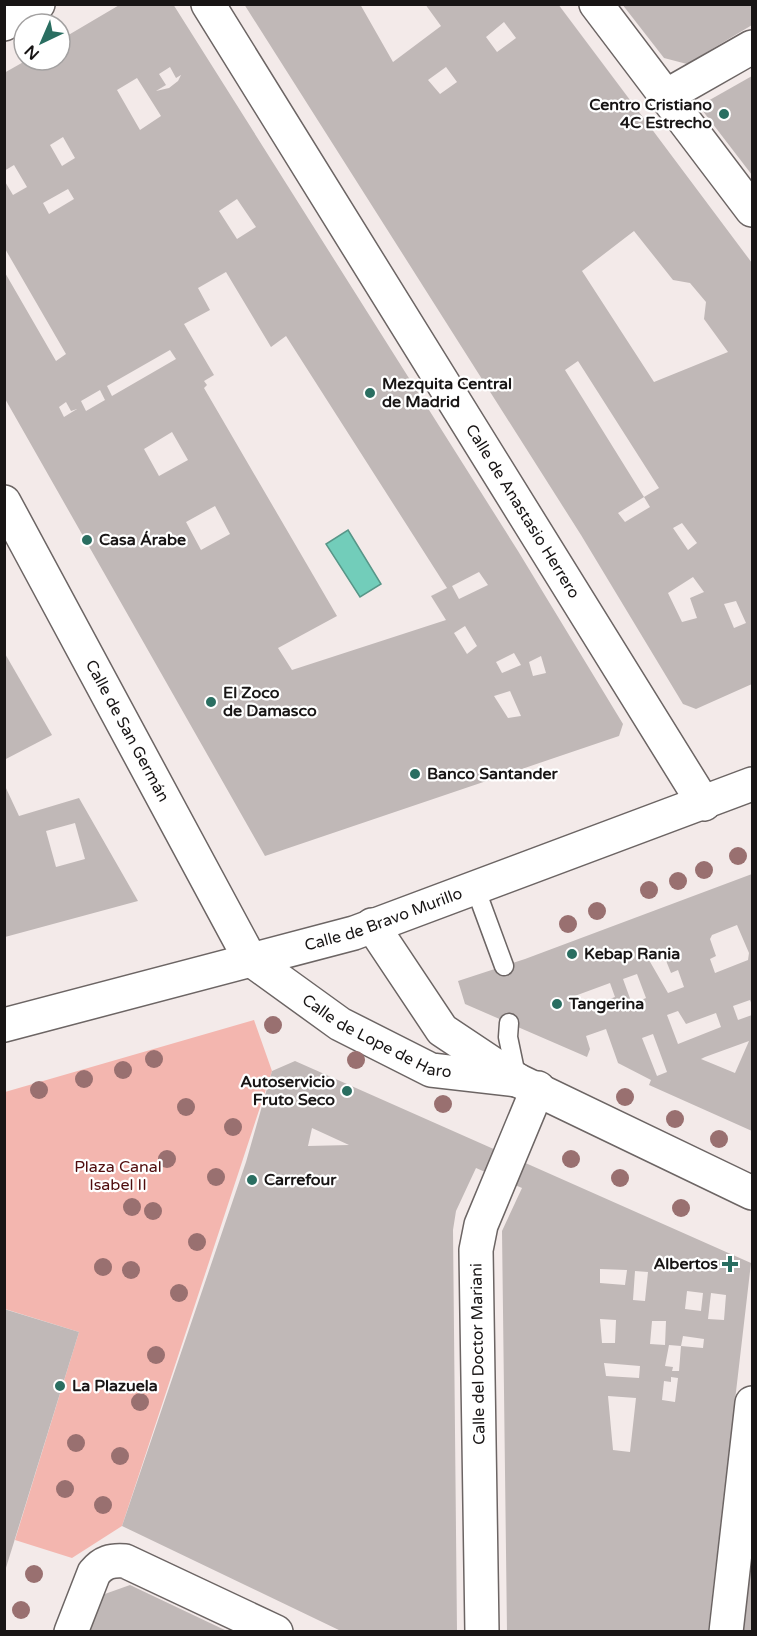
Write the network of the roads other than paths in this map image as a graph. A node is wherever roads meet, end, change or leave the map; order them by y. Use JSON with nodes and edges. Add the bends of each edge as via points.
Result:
{"nodes":[{"id":1,"x":38,"y":4,"type":"edge"},
{"id":2,"x":208,"y":4,"type":"edge"},
{"id":3,"x":596,"y":4,"type":"edge"},
{"id":4,"x":4,"y":24,"type":"edge"},
{"id":5,"x":753,"y":47,"type":"edge"},
{"id":6,"x":666,"y":96,"type":"junction"},
{"id":7,"x":753,"y":210,"type":"edge"},
{"id":8,"x":4,"y":502,"type":"edge"},
{"id":9,"x":753,"y":784,"type":"edge"},
{"id":10,"x":704,"y":804,"type":"junction"},
{"id":11,"x":476,"y":890,"type":"junction"},
{"id":12,"x":372,"y":925,"type":"junction"},
{"id":13,"x":250,"y":960,"type":"junction"},
{"id":14,"x":504,"y":966,"type":"dead end"},
{"id":15,"x":509,"y":1023,"type":"dead end"},
{"id":16,"x":4,"y":1025,"type":"edge"},
{"id":17,"x":528,"y":1084,"type":"junction"},
{"id":18,"x":753,"y":1193,"type":"edge"},
{"id":19,"x":753,"y":1403,"type":"edge"},
{"id":20,"x":72,"y":1632,"type":"edge"},
{"id":21,"x":276,"y":1632,"type":"edge"},
{"id":22,"x":482,"y":1632,"type":"edge"},
{"id":23,"x":726,"y":1632,"type":"edge"}],
"edges":[{"from":1,"to":4,"type":"street"},
{"from":2,"to":10,"type":"street","name":"Calle de Anastasio Herrero"},
{"from":3,"to":6,"type":"street"},
{"from":5,"to":6,"type":"street"},
{"from":6,"to":7,"type":"street"},
{"from":8,"to":13,"type":"street","name":"Calle de San Germán"},
{"from":9,"to":10,"type":"street","name":"Calle de Bravo Murillo"},
{"from":10,"to":11,"type":"street","name":"Calle de Bravo Murillo"},
{"from":11,"to":12,"type":"street","name":"Calle de Bravo Murillo"},
{"from":11,"to":14,"type":"lane"},
{"from":12,"to":13,"type":"street","name":"Calle de Bravo Murillo"},
{"from":12,"to":17,"type":"street","name":"Calle de Lope de Haro","via":[[442,1030]]},
{"from":13,"to":16,"type":"street","name":"Calle de Bravo Murillo"},
{"from":13,"to":17,"type":"street","name":"Calle de Lope de Haro","via":[[340,1024],[431,1070]]},
{"from":15,"to":17,"type":"lane","via":[[508,1037]]},
{"from":17,"to":18,"type":"street","name":"Calle de Lope de Haro"},
{"from":17,"to":22,"type":"street","name":"Calle del Doctor Mariani","via":[[476,1250]]},
{"from":19,"to":23,"type":"street"},
{"from":20,"to":21,"type":"street","via":[[87,1584],[100,1565],[112,1560],[125,1561]]}]}
